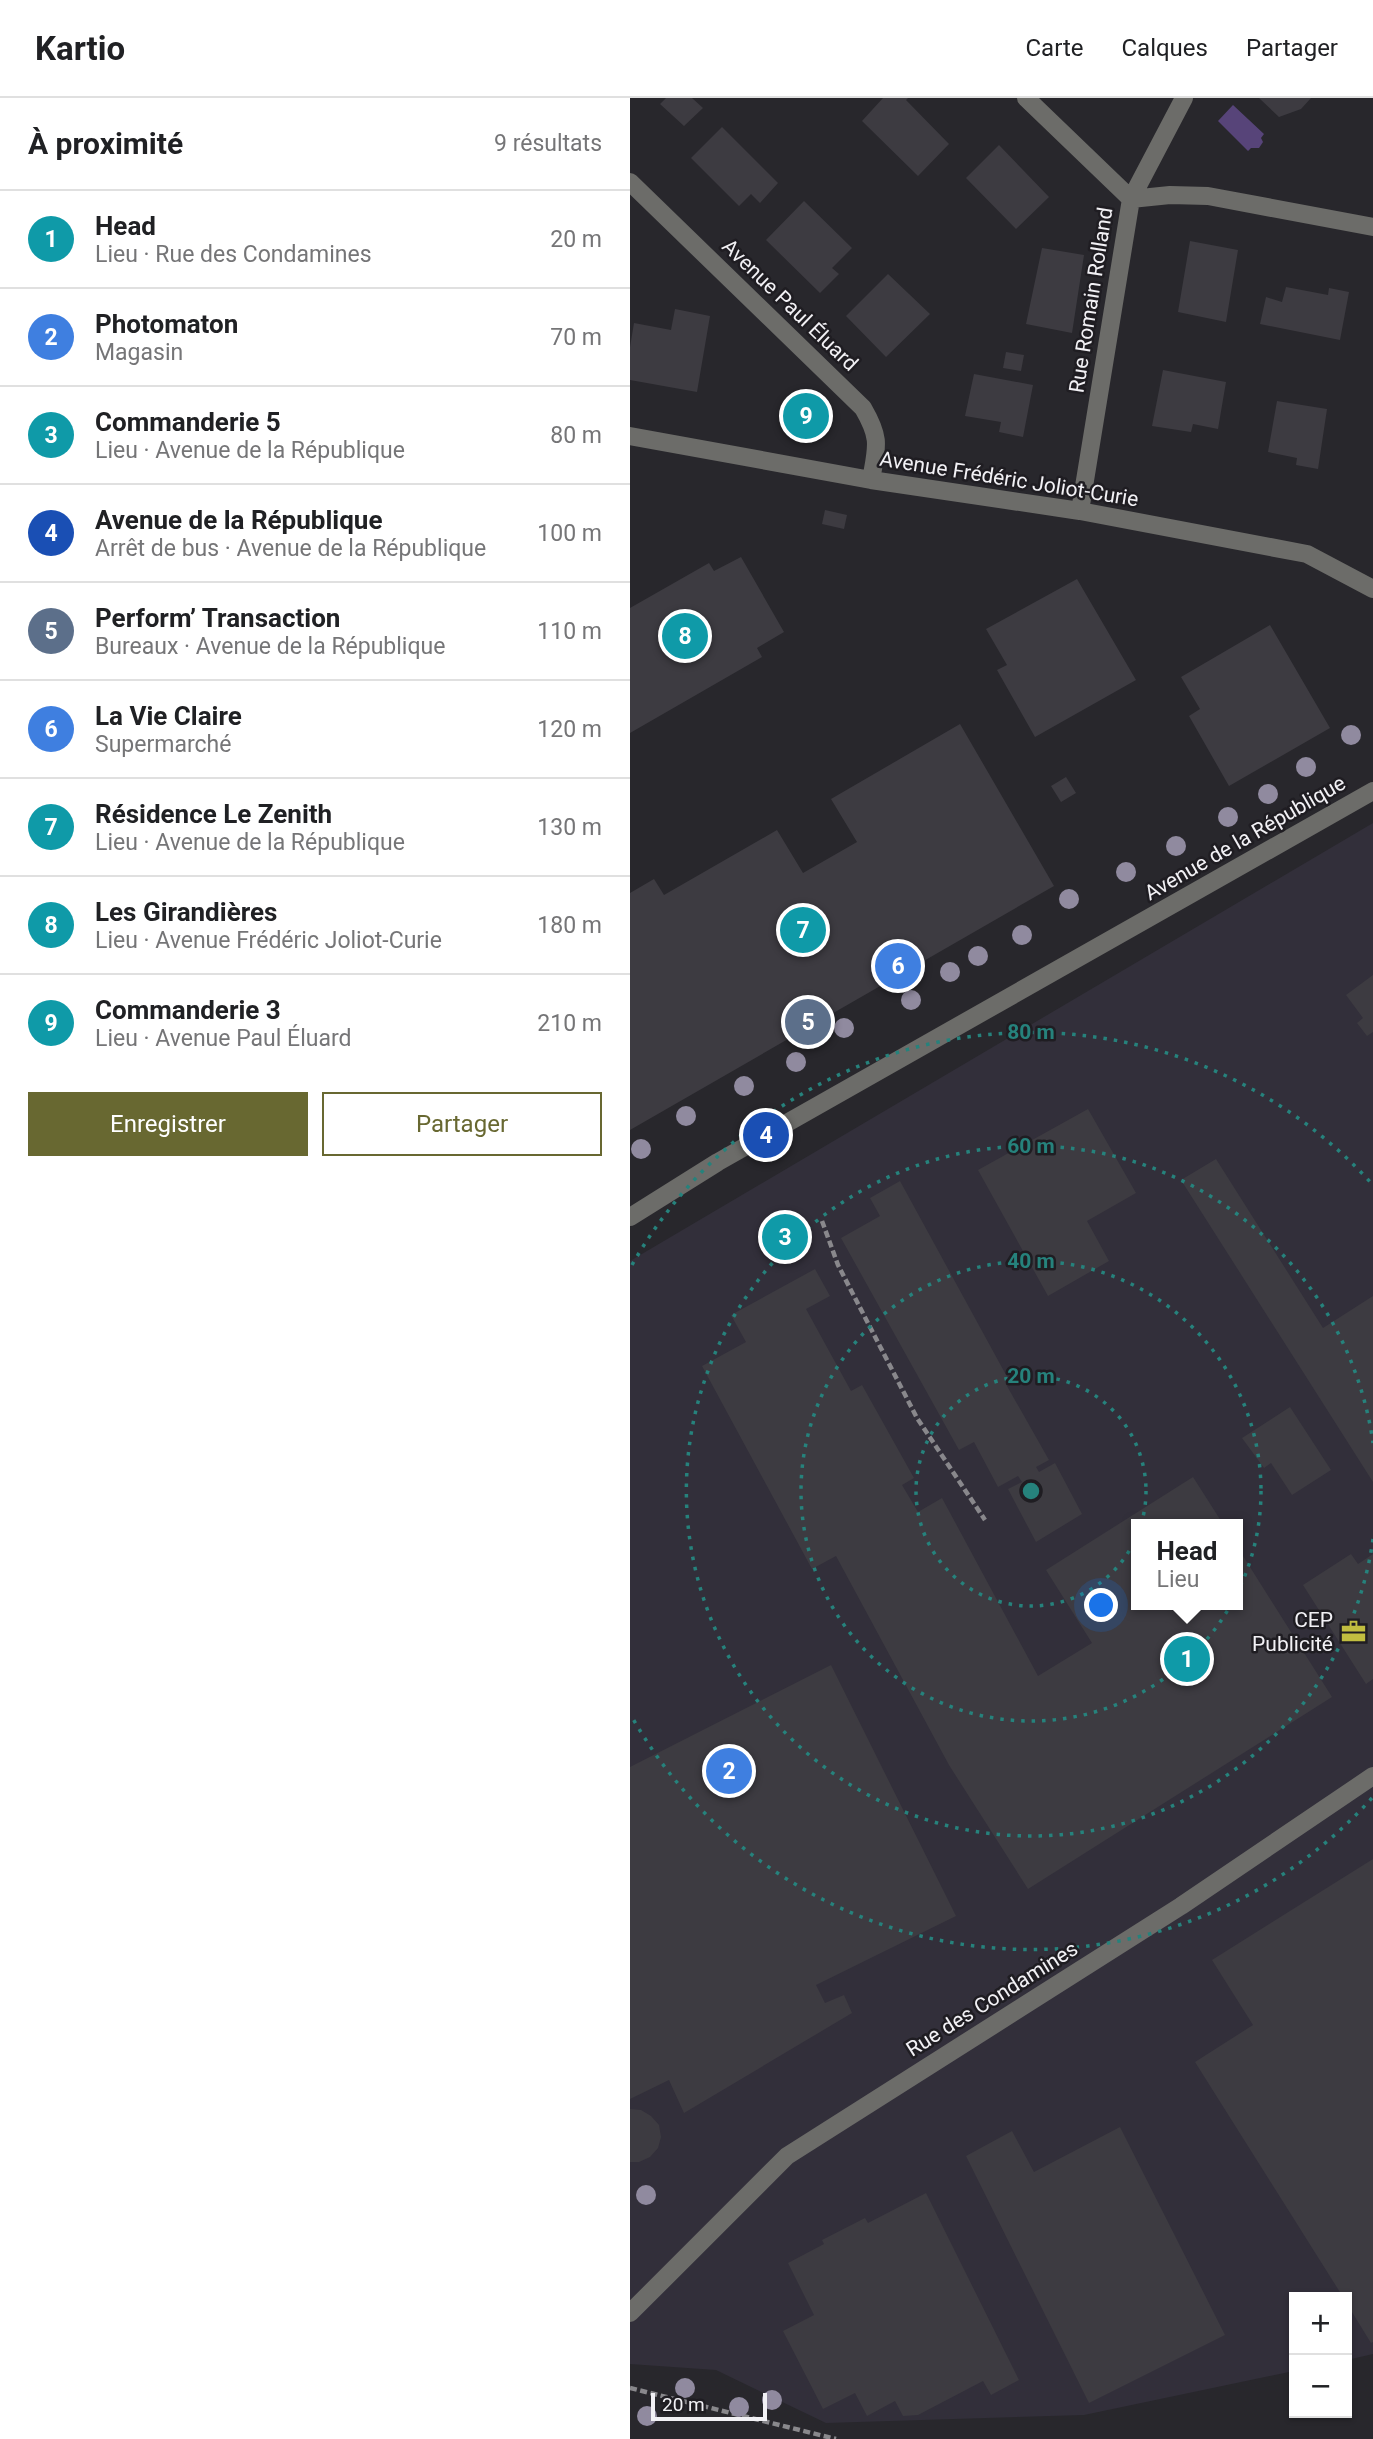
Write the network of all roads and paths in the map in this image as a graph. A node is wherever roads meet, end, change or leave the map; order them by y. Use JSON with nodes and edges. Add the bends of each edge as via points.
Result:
{"nodes":[{"id":1,"x":1026,"y":98,"type":"edge"},
{"id":2,"x":1184,"y":98,"type":"edge"},
{"id":3,"x":630,"y":182,"type":"edge"},
{"id":4,"x":1131,"y":199,"type":"junction"},
{"id":5,"x":1373,"y":227,"type":"edge"},
{"id":6,"x":630,"y":436,"type":"edge"},
{"id":7,"x":871,"y":480,"type":"junction"},
{"id":8,"x":1080,"y":511,"type":"junction"},
{"id":9,"x":1373,"y":589,"type":"edge"},
{"id":10,"x":1373,"y":791,"type":"edge"},
{"id":11,"x":630,"y":1217,"type":"edge"},
{"id":12,"x":822,"y":1222,"type":"dead end"},
{"id":13,"x":985,"y":1520,"type":"dead end"},
{"id":14,"x":1373,"y":1776,"type":"edge"},
{"id":15,"x":630,"y":2313,"type":"edge"},
{"id":16,"x":630,"y":2388,"type":"edge"},
{"id":17,"x":836,"y":2439,"type":"edge"}],
"edges":[{"from":1,"to":4,"type":"street","name":"Rue Romain Rolland"},
{"from":2,"to":4,"type":"street"},
{"from":3,"to":7,"type":"street","name":"Avenue Paul Éluard","via":[[863,408],[876,430]]},
{"from":4,"to":5,"type":"street","via":[[1208,196]]},
{"from":4,"to":8,"type":"street","name":"Rue Romain Rolland"},
{"from":6,"to":7,"type":"street","name":"Avenue Frédéric Joliot-Curie"},
{"from":7,"to":8,"type":"street","name":"Avenue Frédéric Joliot-Curie"},
{"from":8,"to":9,"type":"street","name":"Avenue Frédéric Joliot-Curie","via":[[1307,554]]},
{"from":10,"to":11,"type":"street","name":"Avenue de la République","via":[[718,1162]]},
{"from":12,"to":13,"type":"path","via":[[838,1265],[917,1418]]},
{"from":14,"to":15,"type":"street","name":"Rue des Condamines","via":[[1181,1906],[787,2156]]},
{"from":16,"to":17,"type":"path"}]}
